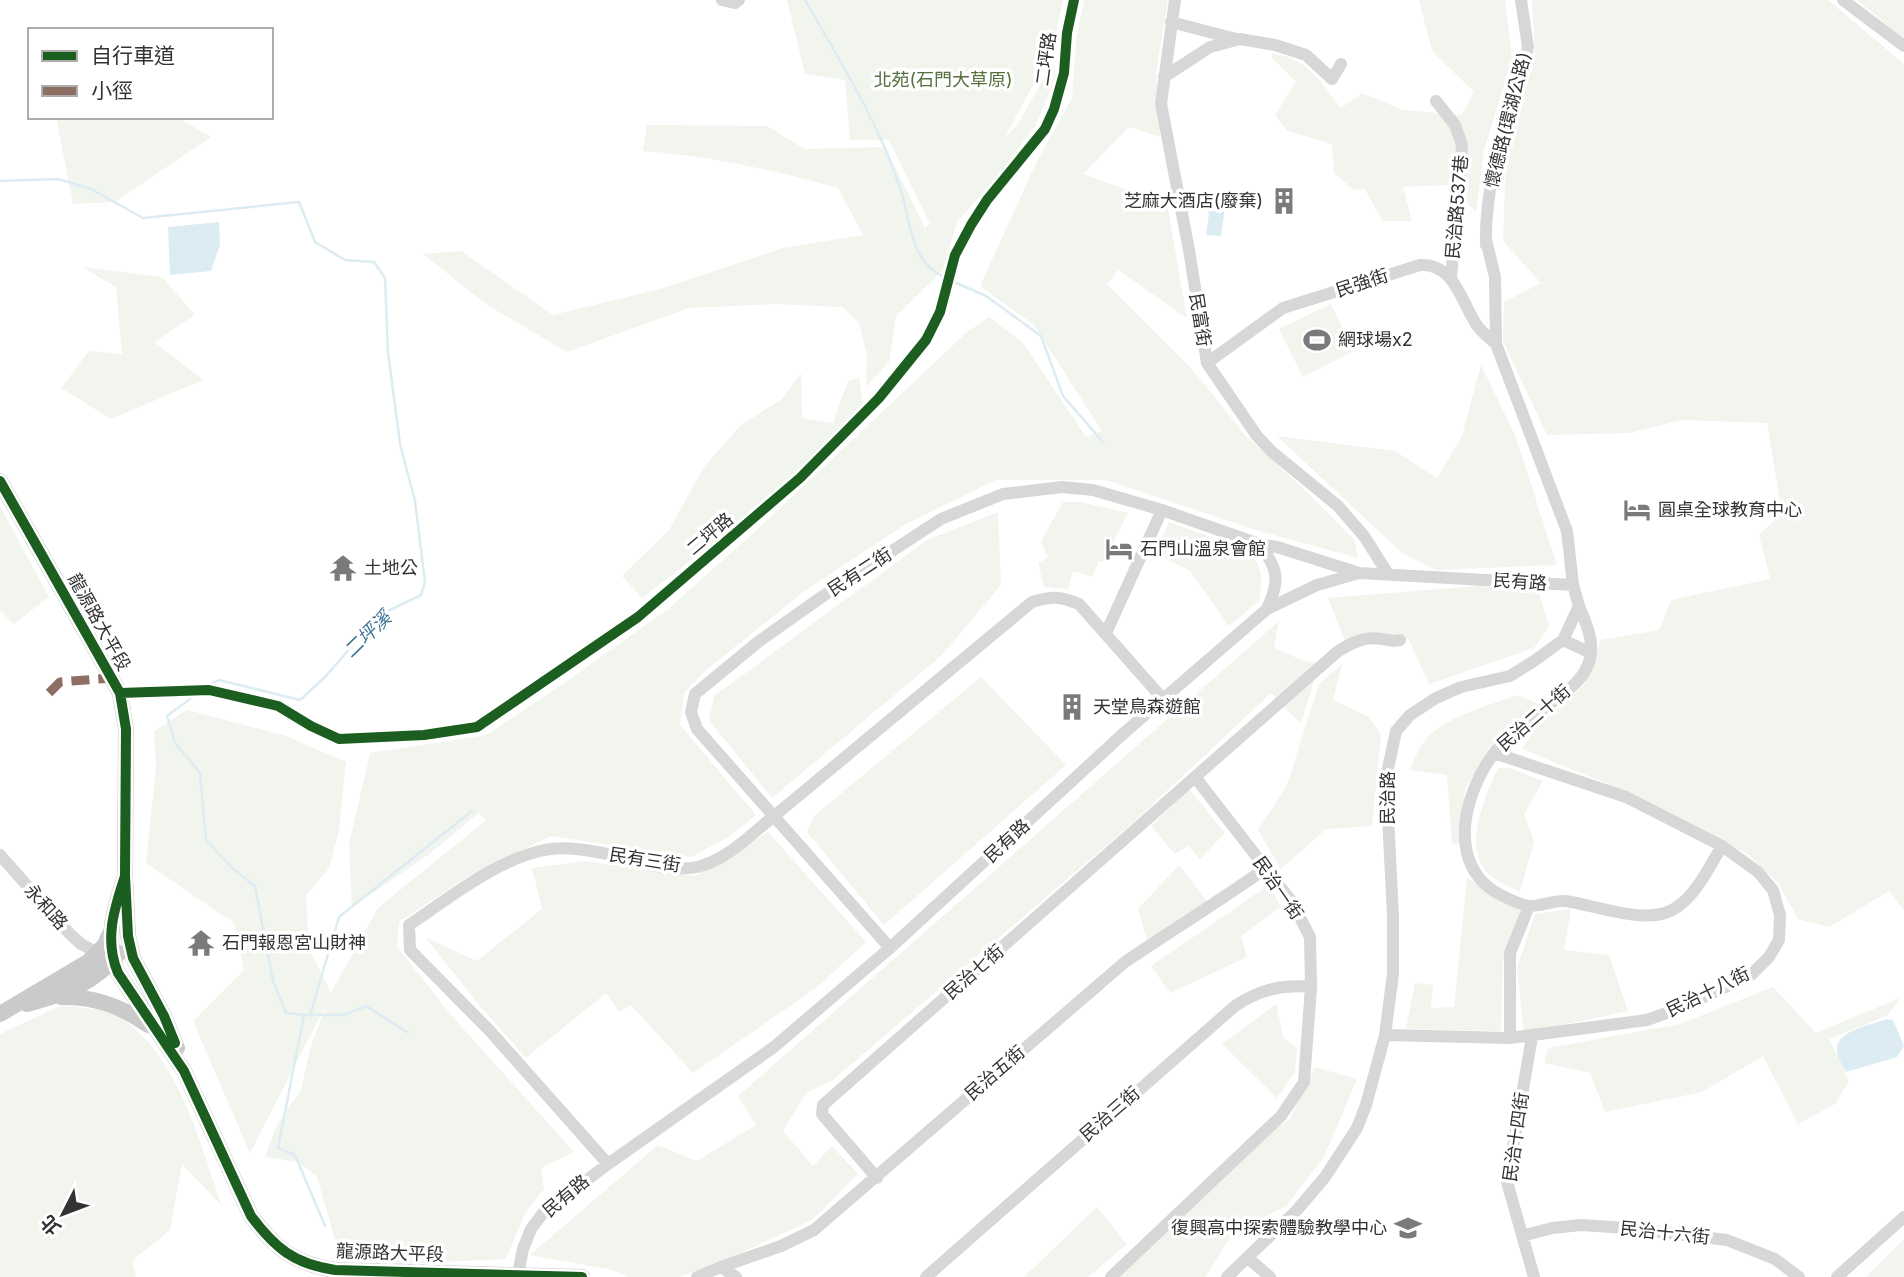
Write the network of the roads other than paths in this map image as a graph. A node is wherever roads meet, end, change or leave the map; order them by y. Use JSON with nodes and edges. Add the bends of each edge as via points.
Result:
{"nodes":[{"id":1,"x":722,"y":0,"type":"edge"},
{"id":2,"x":739,"y":0,"type":"edge"},
{"id":3,"x":1074,"y":0,"type":"edge"},
{"id":4,"x":1175,"y":0,"type":"edge"},
{"id":5,"x":1521,"y":0,"type":"edge"},
{"id":6,"x":1843,"y":0,"type":"edge"},
{"id":7,"x":1171,"y":22,"type":"junction"},
{"id":8,"x":1240,"y":40,"type":"junction"},
{"id":9,"x":1904,"y":46,"type":"edge"},
{"id":10,"x":1341,"y":64,"type":"dead end"},
{"id":11,"x":1164,"y":77,"type":"junction"},
{"id":12,"x":1436,"y":101,"type":"dead end"},
{"id":13,"x":1451,"y":278,"type":"junction"},
{"id":14,"x":1496,"y":344,"type":"junction"},
{"id":15,"x":1207,"y":363,"type":"junction"},
{"id":16,"x":0,"y":481,"type":"edge"},
{"id":17,"x":1162,"y":510,"type":"junction"},
{"id":18,"x":1259,"y":544,"type":"junction"},
{"id":19,"x":1359,"y":573,"type":"junction"},
{"id":20,"x":1388,"y":574,"type":"junction"},
{"id":21,"x":1573,"y":585,"type":"junction"},
{"id":22,"x":1579,"y":606,"type":"junction"},
{"id":23,"x":1266,"y":610,"type":"junction"},
{"id":24,"x":1106,"y":633,"type":"junction"},
{"id":25,"x":1400,"y":640,"type":"dead end"},
{"id":26,"x":1563,"y":640,"type":"junction"},
{"id":27,"x":1591,"y":653,"type":"junction"},
{"id":28,"x":120,"y":693,"type":"junction"},
{"id":29,"x":1163,"y":699,"type":"junction"},
{"id":30,"x":1494,"y":752,"type":"junction"},
{"id":31,"x":1195,"y":777,"type":"junction"},
{"id":32,"x":773,"y":817,"type":"junction"},
{"id":33,"x":1721,"y":846,"type":"junction"},
{"id":34,"x":0,"y":855,"type":"edge"},
{"id":35,"x":1266,"y":868,"type":"junction"},
{"id":36,"x":125,"y":876,"type":"junction"},
{"id":37,"x":1530,"y":906,"type":"junction"},
{"id":38,"x":110,"y":933,"type":"junction"},
{"id":39,"x":128,"y":936,"type":"junction"},
{"id":40,"x":890,"y":948,"type":"junction"},
{"id":41,"x":97,"y":954,"type":"junction"},
{"id":42,"x":113,"y":961,"type":"junction"},
{"id":43,"x":77,"y":969,"type":"junction"},
{"id":44,"x":143,"y":978,"type":"junction"},
{"id":45,"x":1311,"y":988,"type":"junction"},
{"id":46,"x":41,"y":1000,"type":"junction"},
{"id":47,"x":7,"y":1010,"type":"edge"},
{"id":48,"x":1385,"y":1035,"type":"junction"},
{"id":49,"x":1532,"y":1037,"type":"junction"},
{"id":50,"x":1510,"y":1038,"type":"junction"},
{"id":51,"x":165,"y":1041,"type":"junction"},
{"id":52,"x":184,"y":1071,"type":"junction"},
{"id":53,"x":608,"y":1164,"type":"junction"},
{"id":54,"x":877,"y":1178,"type":"junction"},
{"id":55,"x":1904,"y":1217,"type":"edge"},
{"id":56,"x":1522,"y":1236,"type":"junction"},
{"id":57,"x":1248,"y":1258,"type":"junction"},
{"id":58,"x":721,"y":1267,"type":"junction"},
{"id":59,"x":518,"y":1274,"type":"junction"},
{"id":60,"x":582,"y":1277,"type":"edge"},
{"id":61,"x":697,"y":1277,"type":"edge"},
{"id":62,"x":736,"y":1277,"type":"edge"},
{"id":63,"x":926,"y":1277,"type":"edge"},
{"id":64,"x":1111,"y":1277,"type":"edge"},
{"id":65,"x":1227,"y":1277,"type":"edge"},
{"id":66,"x":1270,"y":1277,"type":"edge"},
{"id":67,"x":1534,"y":1277,"type":"edge"},
{"id":68,"x":1799,"y":1277,"type":"edge"},
{"id":69,"x":1837,"y":1277,"type":"edge"}],
"edges":[{"from":1,"to":2,"type":"street"},
{"from":3,"to":28,"type":"street","name":"二坪路","via":[[1054,108],[1045,128],[971,225],[955,255],[940,312],[926,340],[879,398],[810,468],[638,617],[477,727],[437,733],[339,738],[278,706],[209,690]]},
{"from":4,"to":7,"type":"street","name":"民富街"},
{"from":5,"to":14,"type":"street","name":"懷德路(環湖公路)","via":[[1527,57],[1495,158],[1485,221]]},
{"from":6,"to":9,"type":"street"},
{"from":7,"to":8,"type":"street"},
{"from":7,"to":11,"type":"street","name":"民富街"},
{"from":8,"to":10,"type":"street","via":[[1306,55],[1332,79]]},
{"from":8,"to":11,"type":"street","via":[[1210,47]]},
{"from":11,"to":15,"type":"street","name":"民富街","via":[[1161,104]]},
{"from":12,"to":13,"type":"street","name":"民治路537巷","via":[[1455,125],[1462,145]]},
{"from":13,"to":14,"type":"street","via":[[1478,327]]},
{"from":13,"to":15,"type":"street","name":"民強街","via":[[1432,264],[1420,265],[1283,308]]},
{"from":14,"to":21,"type":"street","via":[[1567,531]]},
{"from":15,"to":20,"type":"street","name":"民富街","via":[[1257,436],[1338,506]]},
{"from":16,"to":28,"type":"main road","name":"龍源路大平段"},
{"from":17,"to":18,"type":"street","name":"民有二街"},
{"from":17,"to":24,"type":"street"},
{"from":17,"to":32,"type":"street","name":"民有二街","via":[[1093,490],[1003,494],[941,520],[758,642],[695,694],[691,712],[697,729]]},
{"from":18,"to":19,"type":"street","name":"民有二街"},
{"from":18,"to":23,"type":"street","via":[[1276,574],[1276,589]]},
{"from":19,"to":20,"type":"street","name":"民有路"},
{"from":19,"to":23,"type":"street","name":"民有路","via":[[1317,585]]},
{"from":20,"to":21,"type":"street","name":"民有路"},
{"from":21,"to":22,"type":"street"},
{"from":22,"to":26,"type":"street","name":"民治路"},
{"from":22,"to":27,"type":"street","via":[[1590,630]]},
{"from":23,"to":29,"type":"street","name":"民有路"},
{"from":24,"to":29,"type":"street","name":"民有三街"},
{"from":24,"to":32,"type":"street","name":"民有三街","via":[[1079,604],[1050,597],[1032,602]]},
{"from":25,"to":31,"type":"street","via":[[1356,640],[1337,652]]},
{"from":26,"to":27,"type":"street"},
{"from":26,"to":48,"type":"street","name":"民治路","via":[[1510,676],[1436,698],[1396,731],[1386,778],[1393,974]]},
{"from":27,"to":30,"type":"street","name":"民治二十街","via":[[1576,683]]},
{"from":28,"to":36,"type":"main road","name":"龍源路大平段","via":[[126,729]]},
{"from":29,"to":40,"type":"street","name":"民有路"},
{"from":30,"to":33,"type":"street","name":"民治十八街","via":[[1626,797]]},
{"from":30,"to":37,"type":"street","name":"民治二十街","via":[[1468,805],[1466,851],[1474,872],[1495,892]]},
{"from":31,"to":35,"type":"street","name":"民治一街"},
{"from":31,"to":54,"type":"street","name":"民治七街","via":[[823,1105],[822,1114]]},
{"from":32,"to":40,"type":"street","name":"民有二街"},
{"from":32,"to":53,"type":"street","name":"民有三街","via":[[730,851],[696,867],[668,868],[584,849],[546,850],[508,861],[409,925],[410,950],[490,1031]]},
{"from":33,"to":37,"type":"street","name":"民治二十街","via":[[1696,888],[1660,915],[1562,901]]},
{"from":33,"to":49,"type":"street","name":"民治十八街","via":[[1758,872],[1773,890],[1780,915],[1779,940],[1769,957],[1751,975],[1647,1020]]},
{"from":34,"to":41,"type":"street","name":"永和路","via":[[69,933]]},
{"from":35,"to":45,"type":"street","name":"民治一街","via":[[1292,902],[1310,937]]},
{"from":35,"to":54,"type":"street","name":"民治五街","via":[[1125,962]]},
{"from":36,"to":38,"type":"main road","name":"龍源路大平段"},
{"from":36,"to":39,"type":"main road","name":"龍源路大平段"},
{"from":37,"to":50,"type":"street","via":[[1510,953]]},
{"from":38,"to":41,"type":"main road"},
{"from":38,"to":42,"type":"main road","name":"龍源路大平段"},
{"from":39,"to":42,"type":"main road"},
{"from":39,"to":44,"type":"main road","name":"龍源路大平段"},
{"from":40,"to":53,"type":"street","name":"民有路","via":[[774,1047]]},
{"from":41,"to":42,"type":"street","name":"永和路"},
{"from":41,"to":43,"type":"main road"},
{"from":42,"to":43,"type":"main road"},
{"from":42,"to":44,"type":"main road","via":[[135,969]]},
{"from":42,"to":46,"type":"main road","via":[[80,987]]},
{"from":42,"to":51,"type":"main road","name":"龍源路大平段"},
{"from":43,"to":47,"type":"main road"},
{"from":44,"to":52,"type":"main road","name":"龍源路大平段"},
{"from":45,"to":63,"type":"street","name":"民治三街","via":[[1262,990],[1235,1006]]},
{"from":45,"to":64,"type":"street","name":"民治一街","via":[[1304,1082],[1281,1116]]},
{"from":46,"to":47,"type":"main road"},
{"from":46,"to":51,"type":"main road","via":[[75,997],[109,1003],[130,1012]]},
{"from":48,"to":50,"type":"street","name":"民治十八街"},
{"from":48,"to":57,"type":"street","name":"民治路","via":[[1357,1128],[1318,1186]]},
{"from":49,"to":50,"type":"street","name":"民治十八街"},
{"from":49,"to":56,"type":"street","name":"民治十四街","via":[[1507,1182]]},
{"from":51,"to":52,"type":"main road","name":"龍源路大平段"},
{"from":52,"to":59,"type":"main road","name":"龍源路大平段","via":[[251,1216],[290,1257],[335,1270]]},
{"from":53,"to":59,"type":"street","name":"民有路","via":[[544,1213],[531,1230]]},
{"from":54,"to":58,"type":"street","name":"民治五街","via":[[814,1230]]},
{"from":55,"to":69,"type":"street"},
{"from":56,"to":67,"type":"street","name":"民治十四街"},
{"from":56,"to":68,"type":"street","name":"民治十六街","via":[[1581,1225],[1727,1240],[1774,1258]]},
{"from":57,"to":65,"type":"street","name":"民治路"},
{"from":57,"to":66,"type":"street"},
{"from":58,"to":61,"type":"street"},
{"from":58,"to":62,"type":"street"},
{"from":59,"to":60,"type":"main road","name":"龍源路大平段"}]}
